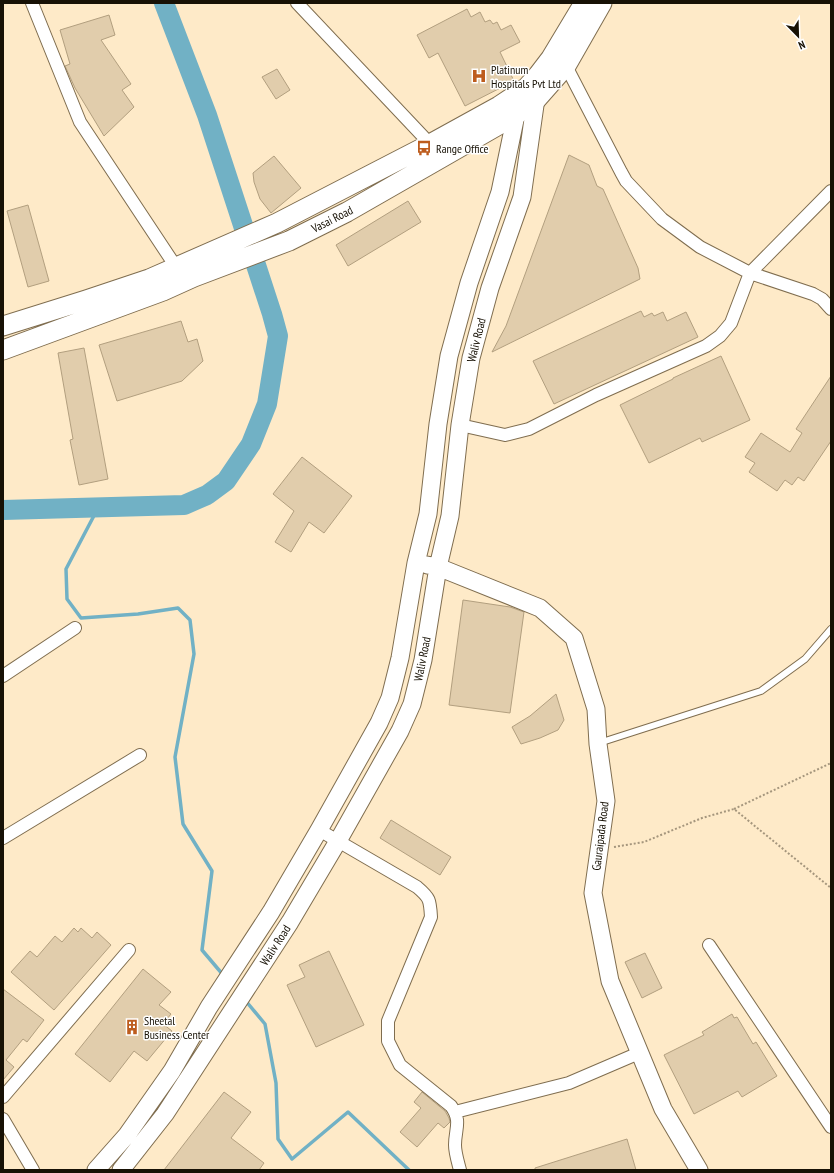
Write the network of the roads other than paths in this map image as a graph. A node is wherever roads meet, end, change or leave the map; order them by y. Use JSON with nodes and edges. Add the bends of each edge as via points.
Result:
{"nodes":[{"id":1,"x":32,"y":3,"type":"edge"},
{"id":2,"x":296,"y":3,"type":"edge"},
{"id":3,"x":584,"y":3,"type":"edge"},
{"id":4,"x":602,"y":3,"type":"edge"},
{"id":5,"x":566,"y":66,"type":"junction"},
{"id":6,"x":538,"y":75,"type":"junction"},
{"id":7,"x":517,"y":94,"type":"junction"},
{"id":8,"x":536,"y":100,"type":"junction"},
{"id":9,"x":516,"y":115,"type":"junction"},
{"id":10,"x":430,"y":144,"type":"junction"},
{"id":11,"x":443,"y":157,"type":"junction"},
{"id":12,"x":831,"y":192,"type":"edge"},
{"id":13,"x":187,"y":271,"type":"junction"},
{"id":14,"x":750,"y":273,"type":"junction"},
{"id":15,"x":831,"y":309,"type":"edge"},
{"id":16,"x":3,"y":326,"type":"edge"},
{"id":17,"x":3,"y":350,"type":"edge"},
{"id":18,"x":460,"y":425,"type":"junction"},
{"id":19,"x":416,"y":563,"type":"junction"},
{"id":20,"x":438,"y":567,"type":"junction"},
{"id":21,"x":75,"y":628,"type":"dead end"},
{"id":22,"x":831,"y":629,"type":"edge"},
{"id":23,"x":3,"y":676,"type":"edge"},
{"id":24,"x":598,"y":744,"type":"junction"},
{"id":25,"x":140,"y":755,"type":"dead end"},
{"id":26,"x":319,"y":830,"type":"junction"},
{"id":27,"x":3,"y":838,"type":"edge"},
{"id":28,"x":338,"y":841,"type":"junction"},
{"id":29,"x":709,"y":945,"type":"dead end"},
{"id":30,"x":129,"y":950,"type":"dead end"},
{"id":31,"x":639,"y":1053,"type":"junction"},
{"id":32,"x":3,"y":1097,"type":"edge"},
{"id":33,"x":455,"y":1112,"type":"junction"},
{"id":34,"x":3,"y":1121,"type":"edge"},
{"id":35,"x":831,"y":1127,"type":"edge"},
{"id":36,"x":33,"y":1170,"type":"edge"},
{"id":37,"x":96,"y":1170,"type":"edge"},
{"id":38,"x":121,"y":1170,"type":"edge"},
{"id":39,"x":460,"y":1170,"type":"edge"},
{"id":40,"x":699,"y":1170,"type":"edge"}],
"edges":[{"from":1,"to":13,"type":"street","via":[[80,122]]},
{"from":2,"to":10,"type":"street"},
{"from":3,"to":6,"type":"main road","name":"Vasai Road"},
{"from":4,"to":5,"type":"main road","name":"Vasai Road"},
{"from":5,"to":8,"type":"main road","name":"Vasai Road"},
{"from":5,"to":14,"type":"street","via":[[626,181],[662,219],[700,247]]},
{"from":6,"to":7,"type":"main road","name":"Vasai Road"},
{"from":6,"to":8,"type":"main road","name":"Waliv Road"},
{"from":7,"to":9,"type":"main road","name":"Waliv Road"},
{"from":7,"to":10,"type":"main road","name":"Vasai Road"},
{"from":8,"to":9,"type":"main road","name":"Vasai Road"},
{"from":8,"to":18,"type":"main road","name":"Waliv Road","via":[[522,197],[490,288],[471,358]]},
{"from":9,"to":11,"type":"main road","name":"Vasai Road"},
{"from":9,"to":19,"type":"main road","name":"Waliv Road","via":[[500,192],[469,283],[449,356],[428,514]]},
{"from":10,"to":11,"type":"street"},
{"from":10,"to":13,"type":"main road","name":"Vasai Road"},
{"from":11,"to":13,"type":"main road","name":"Vasai Road","via":[[347,212],[290,240]]},
{"from":12,"to":14,"type":"street"},
{"from":13,"to":16,"type":"main road","name":"Vasai Road","via":[[149,279]]},
{"from":13,"to":17,"type":"main road","name":"Vasai Road","via":[[163,291]]},
{"from":14,"to":15,"type":"street","via":[[813,294]]},
{"from":14,"to":18,"type":"street","via":[[731,323],[720,336],[706,346],[596,395],[529,429],[505,435]]},
{"from":18,"to":20,"type":"main road","name":"Waliv Road","via":[[450,516]]},
{"from":19,"to":20,"type":"main road","name":"Gauraipada Road"},
{"from":19,"to":26,"type":"main road","name":"Waliv Road","via":[[400,658],[390,698],[379,723]]},
{"from":20,"to":24,"type":"main road","name":"Gauraipada Road","via":[[540,608],[574,638],[596,709]]},
{"from":20,"to":28,"type":"main road","name":"Waliv Road","via":[[412,704],[400,731]]},
{"from":21,"to":23,"type":"street"},
{"from":22,"to":24,"type":"lane","via":[[805,659],[761,691]]},
{"from":24,"to":31,"type":"main road","name":"Gauraipada Road","via":[[606,801],[593,893],[610,981]]},
{"from":25,"to":27,"type":"street"},
{"from":26,"to":28,"type":"street"},
{"from":26,"to":37,"type":"main road","name":"Waliv Road","via":[[172,1071],[127,1135]]},
{"from":28,"to":33,"type":"street","via":[[417,887],[427,896],[431,917],[388,1021],[388,1041],[400,1065]]},
{"from":28,"to":38,"type":"main road","name":"Waliv Road","via":[[290,922],[165,1114]]},
{"from":29,"to":35,"type":"street"},
{"from":30,"to":32,"type":"street"},
{"from":31,"to":33,"type":"street","via":[[569,1083]]},
{"from":31,"to":40,"type":"main road","name":"Gauraipada Road","via":[[663,1109]]},
{"from":33,"to":39,"type":"street","via":[[458,1120],[455,1146]]},
{"from":34,"to":36,"type":"street"}]}
